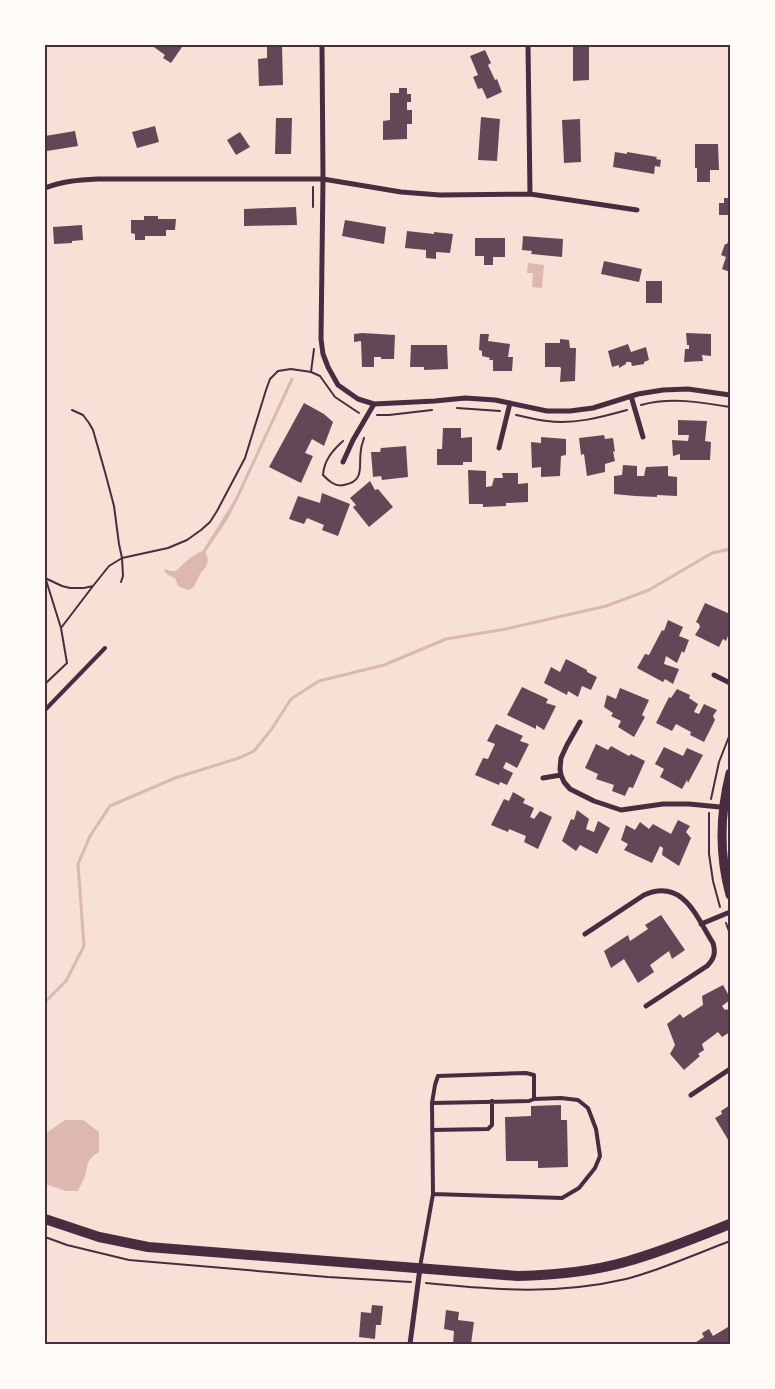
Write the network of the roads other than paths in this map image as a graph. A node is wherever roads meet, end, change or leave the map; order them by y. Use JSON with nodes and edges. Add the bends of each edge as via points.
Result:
{"nodes":[{"id":1,"x":322,"y":45,"type":"edge"},
{"id":2,"x":528,"y":45,"type":"edge"},
{"id":3,"x":323,"y":179,"type":"junction"},
{"id":4,"x":45,"y":188,"type":"edge"},
{"id":5,"x":530,"y":194,"type":"junction"},
{"id":6,"x":637,"y":210,"type":"dead end"},
{"id":7,"x":730,"y":395,"type":"edge"},
{"id":8,"x":631,"y":396,"type":"junction"},
{"id":9,"x":510,"y":403,"type":"junction"},
{"id":10,"x":374,"y":404,"type":"junction"},
{"id":11,"x":643,"y":437,"type":"dead end"},
{"id":12,"x":499,"y":448,"type":"dead end"},
{"id":13,"x":343,"y":462,"type":"dead end"},
{"id":14,"x":106,"y":648,"type":"dead end"},
{"id":15,"x":714,"y":675,"type":"dead end"},
{"id":16,"x":730,"y":683,"type":"edge"},
{"id":17,"x":45,"y":710,"type":"edge"},
{"id":18,"x":580,"y":722,"type":"dead end"},
{"id":19,"x":730,"y":773,"type":"edge"},
{"id":20,"x":562,"y":775,"type":"junction"},
{"id":21,"x":543,"y":778,"type":"dead end"},
{"id":22,"x":727,"y":808,"type":"edge"},
{"id":23,"x":730,"y":895,"type":"edge"},
{"id":24,"x":730,"y":912,"type":"edge"},
{"id":25,"x":701,"y":924,"type":"junction"},
{"id":26,"x":585,"y":934,"type":"dead end"},
{"id":27,"x":646,"y":1006,"type":"dead end"},
{"id":28,"x":730,"y":1068,"type":"edge"},
{"id":29,"x":691,"y":1095,"type":"dead end"},
{"id":30,"x":534,"y":1098,"type":"junction"},
{"id":31,"x":492,"y":1102,"type":"junction"},
{"id":32,"x":432,"y":1103,"type":"junction"},
{"id":33,"x":432,"y":1130,"type":"junction"},
{"id":34,"x":433,"y":1194,"type":"junction"},
{"id":35,"x":45,"y":1219,"type":"edge"},
{"id":36,"x":730,"y":1224,"type":"edge"},
{"id":37,"x":420,"y":1267,"type":"junction"},
{"id":38,"x":410,"y":1344,"type":"edge"}],
"edges":[{"from":1,"to":3,"type":"street"},
{"from":2,"to":5,"type":"street"},
{"from":3,"to":4,"type":"street","via":[[98,179],[76,180]]},
{"from":3,"to":5,"type":"street","via":[[440,195]]},
{"from":3,"to":10,"type":"street","via":[[320,339],[323,354],[338,385],[358,399]]},
{"from":5,"to":6,"type":"street"},
{"from":7,"to":8,"type":"street","via":[[688,389]]},
{"from":8,"to":9,"type":"street","via":[[570,411],[547,411]]},
{"from":8,"to":11,"type":"street"},
{"from":9,"to":10,"type":"street","via":[[465,398]]},
{"from":9,"to":12,"type":"street"},
{"from":10,"to":13,"type":"street"},
{"from":14,"to":17,"type":"lane"},
{"from":15,"to":16,"type":"street"},
{"from":18,"to":20,"type":"street","via":[[561,758]]},
{"from":19,"to":22,"type":"street"},
{"from":20,"to":21,"type":"street"},
{"from":20,"to":22,"type":"street","via":[[570,789],[621,810],[662,804]]},
{"from":22,"to":23,"type":"street","via":[[722,832],[723,860]]},
{"from":24,"to":25,"type":"street"},
{"from":25,"to":26,"type":"street","via":[[679,895],[662,890],[644,895]]},
{"from":25,"to":27,"type":"street","via":[[715,949],[712,960]]},
{"from":28,"to":29,"type":"street"},
{"from":30,"to":31,"type":"lane"},
{"from":30,"to":32,"type":"lane","via":[[534,1075],[526,1073],[438,1076]]},
{"from":30,"to":34,"type":"lane","via":[[578,1100],[588,1108],[596,1129],[600,1156],[579,1188],[562,1198]]},
{"from":31,"to":32,"type":"lane"},
{"from":31,"to":33,"type":"lane","via":[[492,1125],[488,1129]]},
{"from":32,"to":33,"type":"lane"},
{"from":33,"to":34,"type":"lane"},
{"from":34,"to":37,"type":"lane"},
{"from":35,"to":37,"type":"main road","via":[[98,1237],[148,1246]]},
{"from":36,"to":37,"type":"main road","via":[[624,1262],[582,1271],[518,1276]]},
{"from":37,"to":38,"type":"street"}]}
